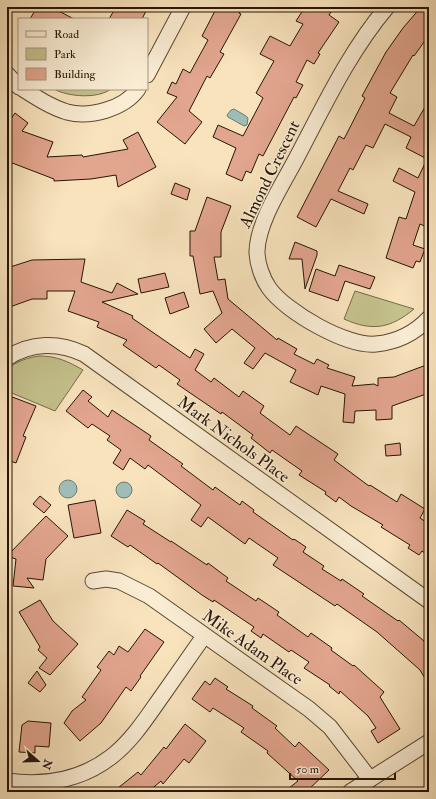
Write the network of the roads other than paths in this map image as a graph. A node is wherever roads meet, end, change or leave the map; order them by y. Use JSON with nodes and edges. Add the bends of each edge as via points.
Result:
{"nodes":[{"id":1,"x":183,"y":7,"type":"edge"},
{"id":2,"x":387,"y":7,"type":"edge"},
{"id":3,"x":148,"y":73,"type":"edge"},
{"id":4,"x":7,"y":74,"type":"edge"},
{"id":5,"x":18,"y":85,"type":"edge"},
{"id":6,"x":25,"y":90,"type":"edge"},
{"id":7,"x":137,"y":90,"type":"edge"},
{"id":8,"x":429,"y":318,"type":"edge"},
{"id":9,"x":7,"y":358,"type":"edge"},
{"id":10,"x":92,"y":581,"type":"dead end"},
{"id":11,"x":429,"y":601,"type":"edge"},
{"id":12,"x":204,"y":636,"type":"junction"},
{"id":13,"x":429,"y":742,"type":"edge"},
{"id":14,"x":370,"y":779,"type":"junction"},
{"id":15,"x":7,"y":781,"type":"edge"},
{"id":16,"x":350,"y":792,"type":"edge"}],
"edges":[{"from":1,"to":3,"type":"street"},
{"from":2,"to":8,"type":"street","name":"Almond Crescent","via":[[347,62],[275,200],[258,238],[257,253],[264,279],[285,305],[311,322],[342,337],[358,343],[375,345],[391,342],[404,338]]},
{"from":4,"to":5,"type":"street"},
{"from":6,"to":7,"type":"street","via":[[68,112],[82,113],[109,110],[122,104]]},
{"from":9,"to":11,"type":"street","name":"Mark Nichols Place","via":[[31,347],[48,345],[72,348],[84,354]]},
{"from":10,"to":12,"type":"street","name":"Mike Adam Place","via":[[106,579],[130,586],[149,596]]},
{"from":12,"to":14,"type":"street","name":"Mike Adam Place","via":[[309,709],[330,727]]},
{"from":12,"to":15,"type":"street","via":[[147,717],[112,756],[84,772],[58,781],[23,784]]},
{"from":13,"to":14,"type":"street"},
{"from":14,"to":16,"type":"street"}]}
